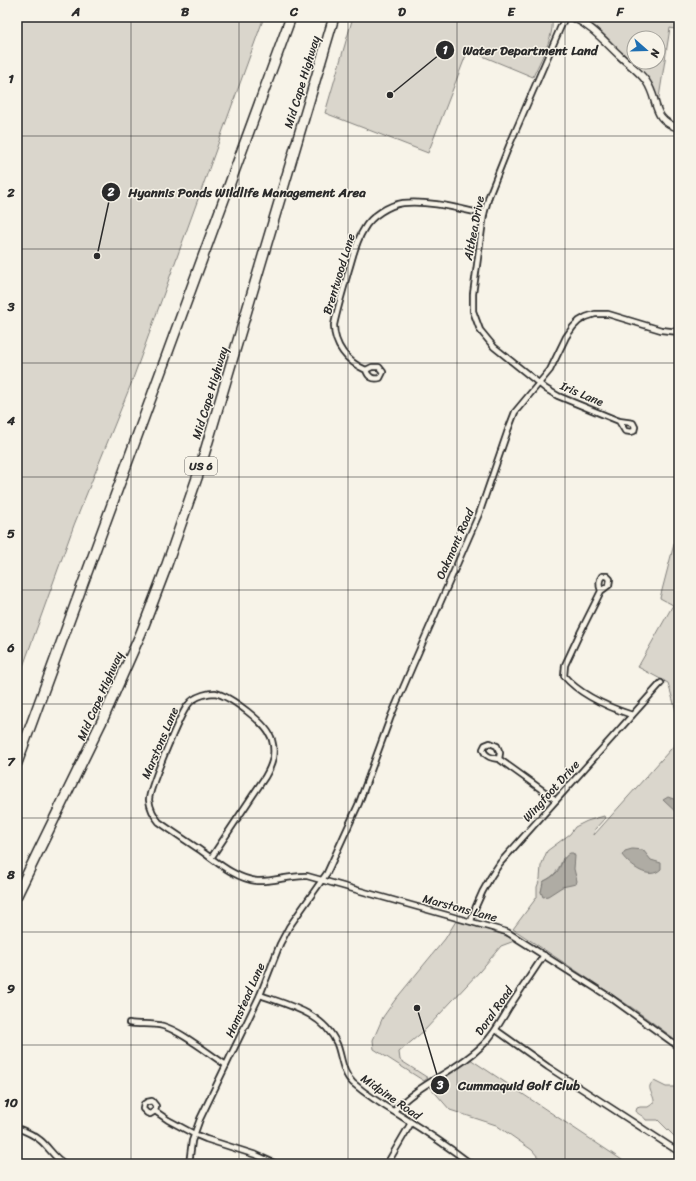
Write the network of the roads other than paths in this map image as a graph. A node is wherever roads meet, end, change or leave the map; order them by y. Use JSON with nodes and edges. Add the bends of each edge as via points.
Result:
{"nodes":[{"id":1,"x":291,"y":17,"type":"edge"},
{"id":2,"x":334,"y":17,"type":"edge"},
{"id":3,"x":565,"y":17,"type":"edge"},
{"id":4,"x":572,"y":17,"type":"edge"},
{"id":5,"x":679,"y":128,"type":"edge"},
{"id":6,"x":484,"y":214,"type":"junction"},
{"id":7,"x":679,"y":332,"type":"edge"},
{"id":8,"x":366,"y":370,"type":"dead end"},
{"id":9,"x":538,"y":383,"type":"junction"},
{"id":10,"x":619,"y":421,"type":"dead end"},
{"id":11,"x":601,"y":591,"type":"dead end"},
{"id":12,"x":661,"y":683,"type":"dead end"},
{"id":13,"x":632,"y":715,"type":"junction"},
{"id":14,"x":500,"y":759,"type":"dead end"},
{"id":15,"x":17,"y":763,"type":"edge"},
{"id":16,"x":556,"y":800,"type":"junction"},
{"id":17,"x":211,"y":858,"type":"junction"},
{"id":18,"x":323,"y":880,"type":"junction"},
{"id":19,"x":17,"y":895,"type":"edge"},
{"id":20,"x":471,"y":921,"type":"junction"},
{"id":21,"x":544,"y":955,"type":"junction"},
{"id":22,"x":260,"y":995,"type":"junction"},
{"id":23,"x":129,"y":1023,"type":"dead end"},
{"id":24,"x":496,"y":1030,"type":"junction"},
{"id":25,"x":679,"y":1047,"type":"edge"},
{"id":26,"x":226,"y":1065,"type":"junction"},
{"id":27,"x":155,"y":1111,"type":"dead end"},
{"id":28,"x":394,"y":1111,"type":"junction"},
{"id":29,"x":411,"y":1123,"type":"junction"},
{"id":30,"x":17,"y":1128,"type":"edge"},
{"id":31,"x":194,"y":1134,"type":"junction"},
{"id":32,"x":679,"y":1152,"type":"edge"},
{"id":33,"x":60,"y":1163,"type":"edge"},
{"id":34,"x":66,"y":1164,"type":"edge"},
{"id":35,"x":190,"y":1164,"type":"edge"},
{"id":36,"x":276,"y":1164,"type":"edge"},
{"id":37,"x":387,"y":1164,"type":"edge"},
{"id":38,"x":472,"y":1164,"type":"edge"}],
"edges":[{"from":1,"to":15,"type":"highway"},
{"from":2,"to":19,"type":"highway","name":"Mid Cape Highway","number":"US 6","via":[[198,475],[169,559],[141,633],[103,719]]},
{"from":3,"to":6,"type":"street","name":"Althea Drive","via":[[509,146]]},
{"from":4,"to":5,"type":"street","via":[[586,24],[644,79],[661,118],[667,124]]},
{"from":6,"to":8,"type":"street","name":"Brentwood Lane","via":[[434,204],[404,203],[391,207],[368,222],[354,252],[334,325],[342,351],[355,364]]},
{"from":6,"to":9,"type":"street","name":"Althea Drive","via":[[473,294],[475,318],[480,330],[494,347]]},
{"from":7,"to":9,"type":"street","name":"Oakmont Road","via":[[661,330],[608,314],[586,317],[573,327],[550,370]]},
{"from":9,"to":10,"type":"street","name":"Iris Lane","via":[[558,396]]},
{"from":9,"to":18,"type":"street","name":"Oakmont Road","via":[[511,420],[479,514],[391,716],[359,803]]},
{"from":11,"to":13,"type":"street","via":[[565,665],[564,676],[584,693]]},
{"from":12,"to":13,"type":"street","name":"Wingfoot Drive"},
{"from":13,"to":16,"type":"street","name":"Wingfoot Drive"},
{"from":14,"to":16,"type":"street"},
{"from":16,"to":20,"type":"street","name":"Wingfoot Drive","via":[[496,868]]},
{"from":17,"to":17,"type":"street","name":"Marstons Lane","via":[[159,822],[149,800],[156,776],[183,712],[195,699],[215,693],[227,698],[261,722],[272,738],[274,750],[272,763],[265,777]]},
{"from":17,"to":18,"type":"street","name":"Marstons Lane","via":[[236,874],[256,881],[299,875]]},
{"from":18,"to":20,"type":"street","name":"Marstons Lane"},
{"from":18,"to":22,"type":"street","name":"Hamstead Lane","via":[[284,936]]},
{"from":20,"to":21,"type":"street","name":"Marstons Lane","via":[[507,932]]},
{"from":21,"to":24,"type":"street","name":"Doral Road"},
{"from":21,"to":25,"type":"street","name":"Marstons Lane","via":[[611,998]]},
{"from":22,"to":26,"type":"street","name":"Hamstead Lane"},
{"from":22,"to":28,"type":"street","name":"Midpine Road","via":[[310,1014],[324,1025],[337,1044],[343,1066],[351,1081],[367,1095]]},
{"from":23,"to":26,"type":"street","via":[[166,1027]]},
{"from":24,"to":28,"type":"street","name":"Doral Road","via":[[471,1055],[406,1099]]},
{"from":24,"to":32,"type":"street"},
{"from":26,"to":31,"type":"street","name":"Hamstead Lane"},
{"from":27,"to":31,"type":"street"},
{"from":28,"to":29,"type":"street","name":"Midpine Road"},
{"from":29,"to":37,"type":"street"},
{"from":29,"to":38,"type":"street","name":"Midpine Road"},
{"from":30,"to":33,"type":"street","via":[[40,1139]]},
{"from":31,"to":35,"type":"street","name":"Hamstead Lane"},
{"from":31,"to":36,"type":"street"},
{"from":33,"to":34,"type":"street"}]}
